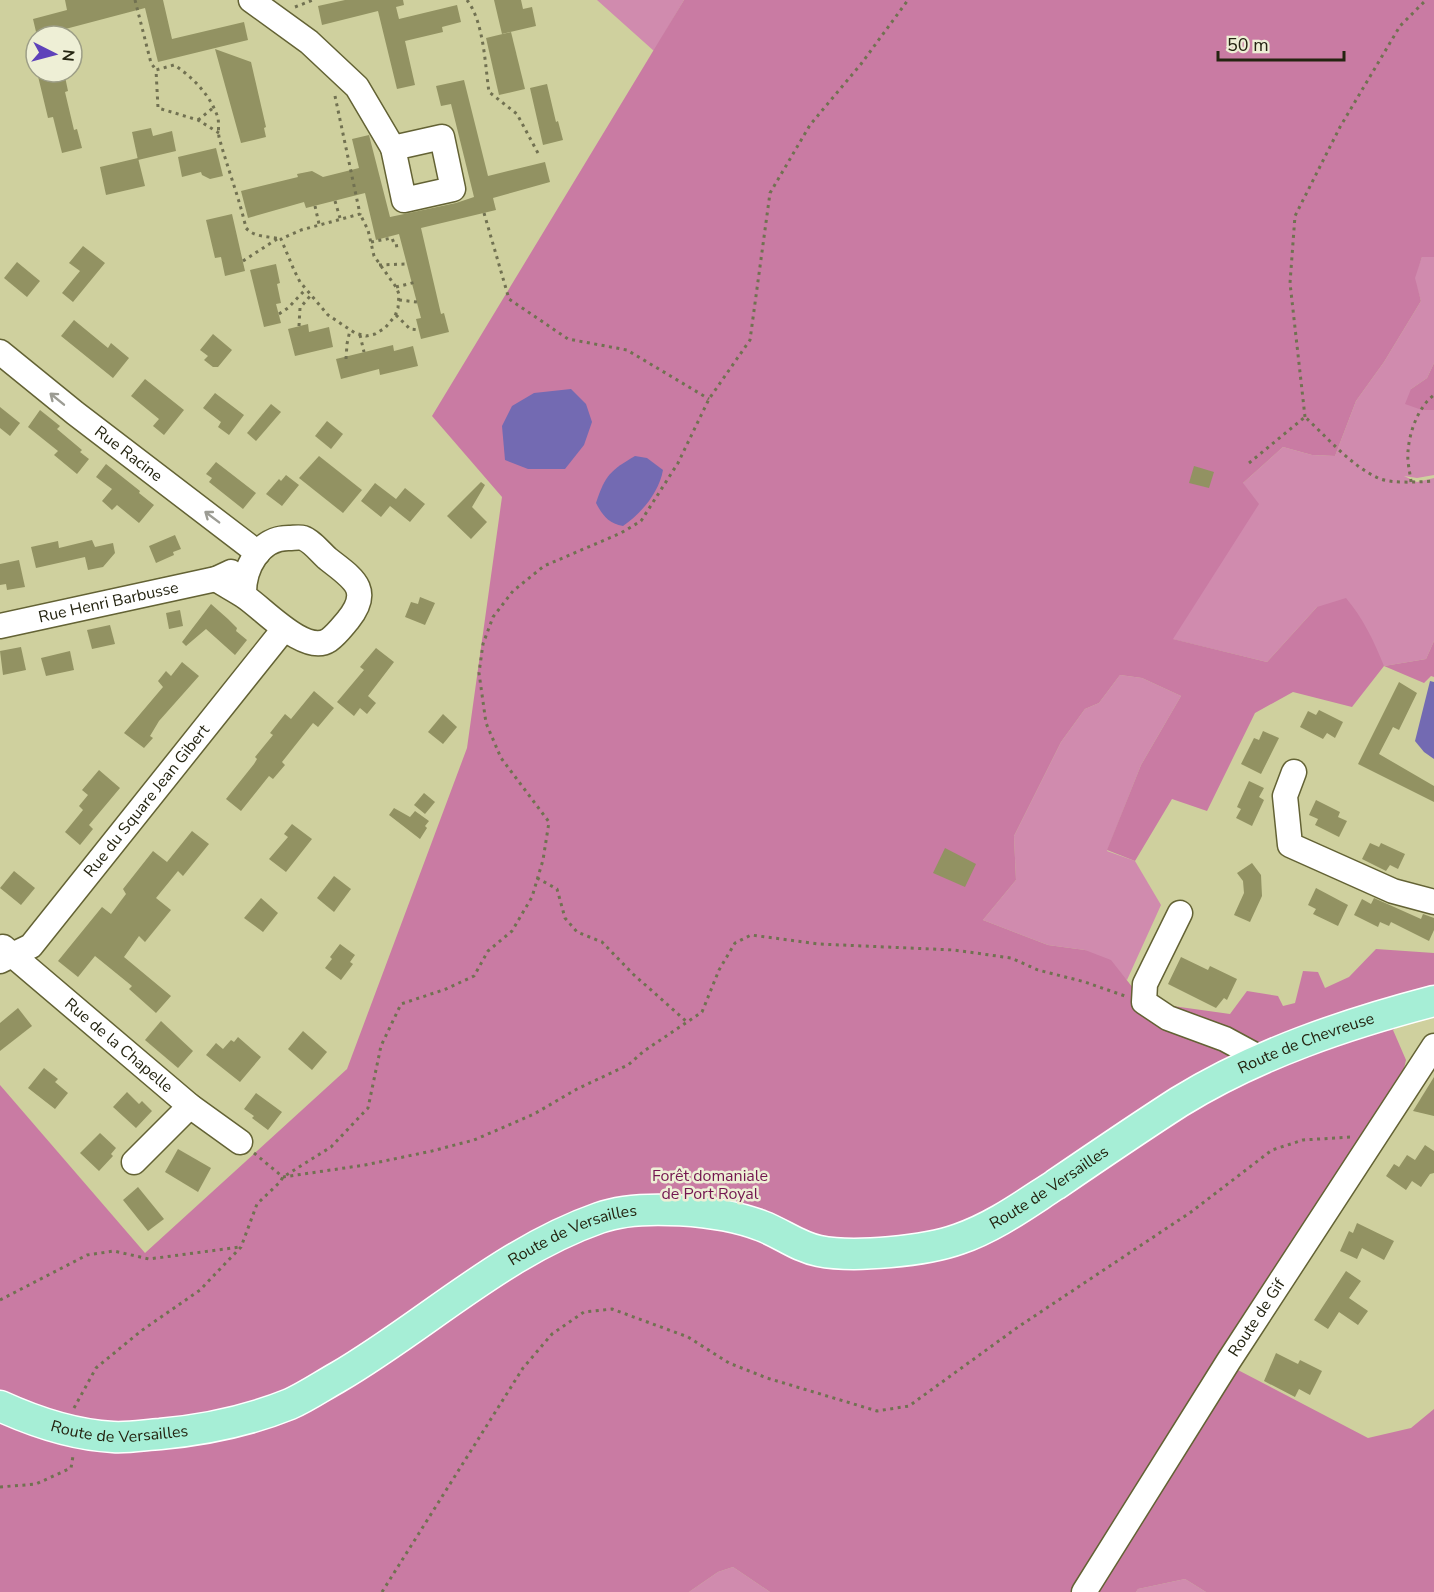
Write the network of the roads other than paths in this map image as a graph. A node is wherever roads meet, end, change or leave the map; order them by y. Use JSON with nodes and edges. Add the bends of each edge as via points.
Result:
{"nodes":[{"id":1,"x":251,"y":0,"type":"edge"},
{"id":2,"x":393,"y":148,"type":"dead end"},
{"id":3,"x":0,"y":352,"type":"edge"},
{"id":4,"x":253,"y":561,"type":"junction"},
{"id":5,"x":216,"y":579,"type":"junction"},
{"id":6,"x":244,"y":596,"type":"junction"},
{"id":7,"x":0,"y":626,"type":"edge"},
{"id":8,"x":284,"y":629,"type":"junction"},
{"id":9,"x":1294,"y":772,"type":"dead end"},
{"id":10,"x":1434,"y":902,"type":"edge"},
{"id":11,"x":1180,"y":913,"type":"dead end"},
{"id":12,"x":4,"y":954,"type":"edge"},
{"id":13,"x":1434,"y":1001,"type":"edge"},
{"id":14,"x":1434,"y":1046,"type":"edge"},
{"id":15,"x":1262,"y":1059,"type":"junction"},
{"id":16,"x":1184,"y":1100,"type":"joint"},
{"id":17,"x":190,"y":1106,"type":"junction"},
{"id":18,"x":240,"y":1142,"type":"road end"},
{"id":19,"x":134,"y":1162,"type":"dead end"},
{"id":20,"x":0,"y":1406,"type":"edge"},
{"id":21,"x":1084,"y":1592,"type":"edge"}],
"edges":[{"from":1,"to":2,"type":"street","via":[[309,42],[357,87]]},
{"from":4,"to":3,"type":"street","name":"Rue Racine","one_way":true},
{"from":4,"to":5,"type":"street","name":"Rue Henri Barbusse"},
{"from":4,"to":6,"type":"street"},
{"from":4,"to":8,"type":"street","via":[[268,543],[285,537],[303,538],[355,581],[360,594],[357,609],[335,636],[324,643],[311,642]]},
{"from":5,"to":6,"type":"street"},
{"from":5,"to":7,"type":"street","name":"Rue Henri Barbusse"},
{"from":6,"to":8,"type":"street"},
{"from":8,"to":12,"type":"street","name":"Rue du Square Jean Gibert","via":[[31,946]]},
{"from":9,"to":10,"type":"street","via":[[1285,796],[1290,845],[1394,891]]},
{"from":11,"to":15,"type":"street","via":[[1145,984],[1144,1002],[1168,1018],[1225,1039]]},
{"from":12,"to":17,"type":"street","name":"Rue de la Chapelle"},
{"from":13,"to":15,"type":"main road","name":"Route de Chevreuse","via":[[1377,1016]]},
{"from":14,"to":21,"type":"street","name":"Route de Gif"},
{"from":15,"to":16,"type":"main road","name":"Route de Chevreuse"},
{"from":16,"to":20,"type":"main road","name":"Route de Versailles","via":[[1001,1221],[958,1240],[868,1254],[820,1251],[728,1216],[640,1210],[601,1217],[513,1260],[362,1363],[292,1403],[243,1421],[188,1431],[115,1437],[77,1433]]},
{"from":17,"to":18,"type":"street","name":"Rue de la Chapelle"},
{"from":17,"to":19,"type":"street"}]}
